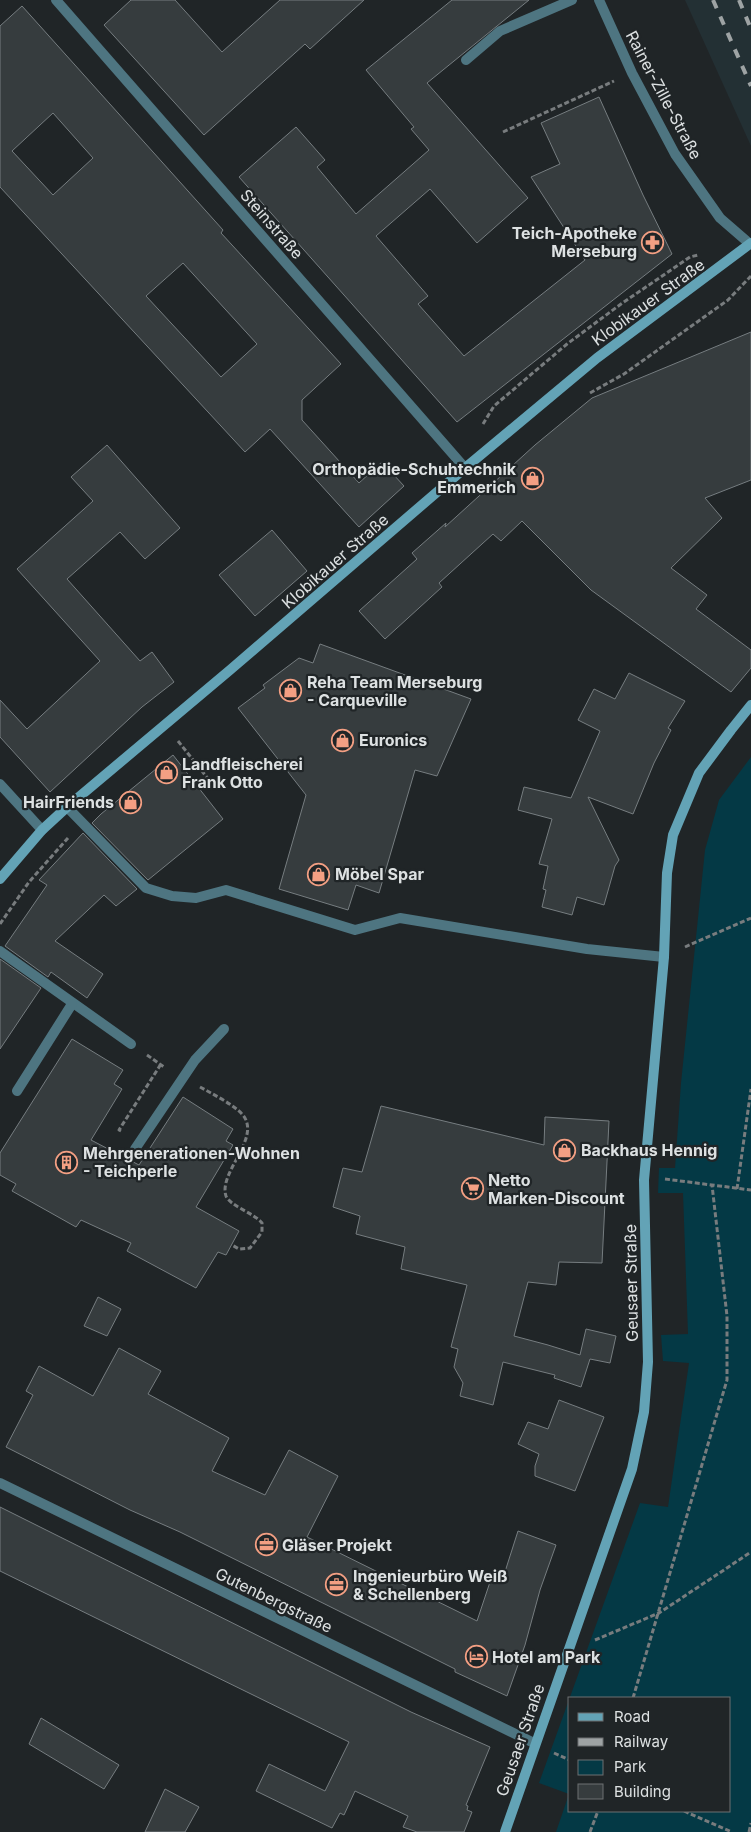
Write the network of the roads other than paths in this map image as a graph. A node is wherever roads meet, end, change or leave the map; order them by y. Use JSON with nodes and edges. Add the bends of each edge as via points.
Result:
{"nodes":[{"id":1,"x":56,"y":0,"type":"edge"},
{"id":2,"x":572,"y":0,"type":"edge"},
{"id":3,"x":599,"y":0,"type":"edge"},
{"id":4,"x":466,"y":60,"type":"dead end"},
{"id":5,"x":751,"y":244,"type":"edge"},
{"id":6,"x":465,"y":468,"type":"junction"},
{"id":7,"x":751,"y":705,"type":"edge"},
{"id":8,"x":0,"y":784,"type":"edge"},
{"id":9,"x":67,"y":807,"type":"junction"},
{"id":10,"x":42,"y":830,"type":"junction"},
{"id":11,"x":0,"y":879,"type":"edge"},
{"id":12,"x":0,"y":951,"type":"edge"},
{"id":13,"x":664,"y":957,"type":"junction"},
{"id":14,"x":72,"y":1004,"type":"junction"},
{"id":15,"x":224,"y":1029,"type":"dead end"},
{"id":16,"x":131,"y":1044,"type":"dead end"},
{"id":17,"x":17,"y":1091,"type":"dead end"},
{"id":18,"x":135,"y":1149,"type":"dead end"},
{"id":19,"x":0,"y":1483,"type":"edge"},
{"id":20,"x":534,"y":1744,"type":"junction"},
{"id":21,"x":504,"y":1832,"type":"edge"}],
"edges":[{"from":1,"to":6,"type":"street","name":"Steinstraße"},
{"from":2,"to":4,"type":"street","via":[[500,30]]},
{"from":3,"to":5,"type":"street","name":"Rainer-Zille-Straße","via":[[632,73],[675,154],[720,218]]},
{"from":5,"to":6,"type":"street","name":"Klobikauer Straße","via":[[597,358]]},
{"from":6,"to":9,"type":"street","name":"Klobikauer Straße"},
{"from":7,"to":13,"type":"street","name":"Geusaer Straße","via":[[699,773],[673,835],[667,873]]},
{"from":8,"to":10,"type":"street"},
{"from":9,"to":10,"type":"street","name":"Klobikauer Straße"},
{"from":9,"to":13,"type":"street","via":[[146,888],[172,896],[196,898],[226,890],[355,930],[400,918],[587,949]]},
{"from":10,"to":11,"type":"street","name":"Klobikauer Straße"},
{"from":12,"to":14,"type":"street"},
{"from":13,"to":20,"type":"street","name":"Geusaer Straße","via":[[644,1180],[648,1362],[644,1412],[632,1469]]},
{"from":14,"to":16,"type":"street"},
{"from":14,"to":17,"type":"street"},
{"from":15,"to":18,"type":"street","via":[[195,1060]]},
{"from":19,"to":20,"type":"street","name":"Gutenbergstraße"},
{"from":20,"to":21,"type":"street","name":"Geusaer Straße"}]}
